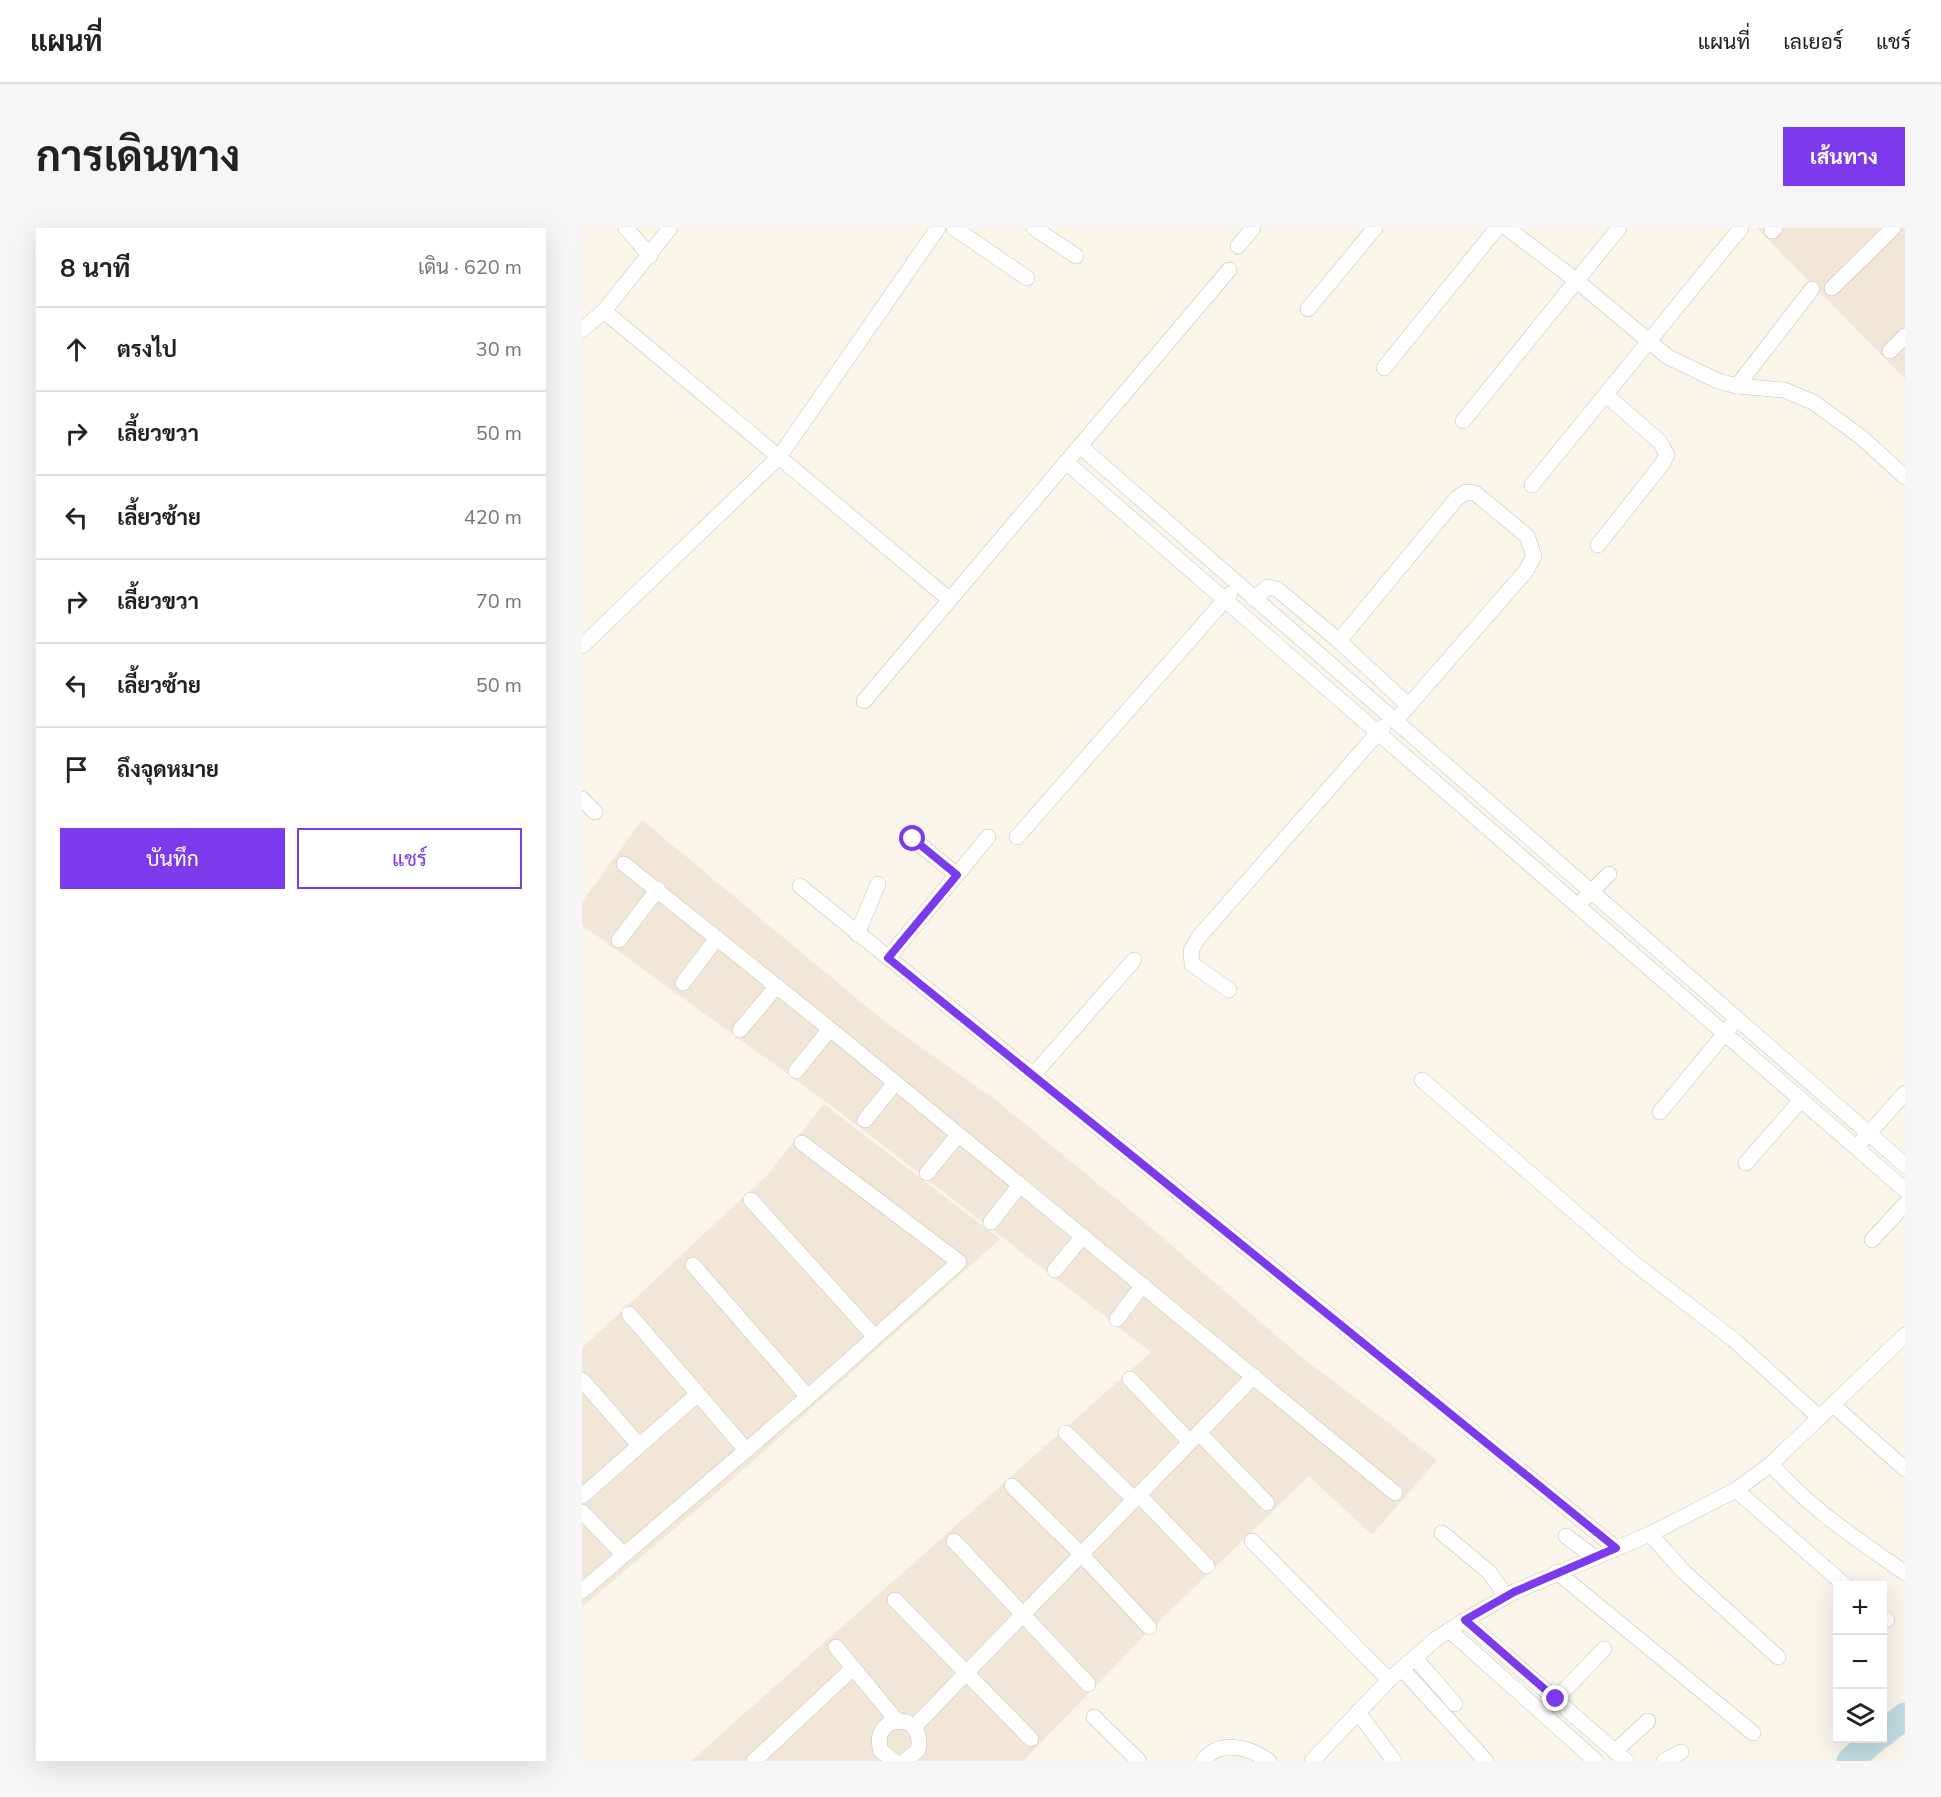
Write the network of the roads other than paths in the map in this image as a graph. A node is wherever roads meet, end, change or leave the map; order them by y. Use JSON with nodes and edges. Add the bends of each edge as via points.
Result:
{"nodes":[{"id":1,"x":626,"y":228,"type":"edge"},
{"id":2,"x":938,"y":228,"type":"edge"},
{"id":3,"x":954,"y":228,"type":"edge"},
{"id":4,"x":1034,"y":228,"type":"edge"},
{"id":5,"x":1253,"y":228,"type":"edge"},
{"id":6,"x":1375,"y":228,"type":"edge"},
{"id":7,"x":1497,"y":228,"type":"edge"},
{"id":8,"x":1507,"y":228,"type":"edge"},
{"id":9,"x":1618,"y":228,"type":"edge"},
{"id":10,"x":1741,"y":228,"type":"edge"},
{"id":11,"x":1893,"y":228,"type":"edge"},
{"id":12,"x":663,"y":231,"type":"edge"},
{"id":13,"x":1238,"y":246,"type":"dead end"},
{"id":14,"x":650,"y":256,"type":"junction"},
{"id":15,"x":1076,"y":256,"type":"dead end"},
{"id":16,"x":1229,"y":270,"type":"dead end"},
{"id":17,"x":1027,"y":278,"type":"dead end"},
{"id":18,"x":1577,"y":281,"type":"junction"},
{"id":19,"x":1832,"y":288,"type":"dead end"},
{"id":20,"x":1812,"y":290,"type":"dead end"},
{"id":21,"x":1308,"y":309,"type":"dead end"},
{"id":22,"x":604,"y":311,"type":"junction"},
{"id":23,"x":582,"y":330,"type":"edge"},
{"id":24,"x":1905,"y":336,"type":"edge"},
{"id":25,"x":1650,"y":342,"type":"junction"},
{"id":26,"x":1890,"y":351,"type":"dead end"},
{"id":27,"x":1384,"y":368,"type":"dead end"},
{"id":28,"x":1737,"y":386,"type":"junction"},
{"id":29,"x":1606,"y":395,"type":"junction"},
{"id":30,"x":1463,"y":421,"type":"dead end"},
{"id":31,"x":1080,"y":446,"type":"junction"},
{"id":32,"x":779,"y":457,"type":"junction"},
{"id":33,"x":1066,"y":462,"type":"junction"},
{"id":34,"x":1905,"y":477,"type":"edge"},
{"id":35,"x":1532,"y":485,"type":"dead end"},
{"id":36,"x":1598,"y":545,"type":"dead end"},
{"id":37,"x":1238,"y":585,"type":"junction"},
{"id":38,"x":949,"y":599,"type":"junction"},
{"id":39,"x":1254,"y":599,"type":"junction"},
{"id":40,"x":1224,"y":600,"type":"junction"},
{"id":41,"x":1339,"y":641,"type":"junction"},
{"id":42,"x":582,"y":646,"type":"edge"},
{"id":43,"x":864,"y":701,"type":"dead end"},
{"id":44,"x":1408,"y":705,"type":"junction"},
{"id":45,"x":1393,"y":719,"type":"junction"},
{"id":46,"x":1378,"y":733,"type":"junction"},
{"id":47,"x":582,"y":799,"type":"edge"},
{"id":48,"x":595,"y":812,"type":"dead end"},
{"id":49,"x":1515,"y":826,"type":"junction"},
{"id":50,"x":988,"y":837,"type":"dead end"},
{"id":51,"x":1017,"y":837,"type":"dead end"},
{"id":52,"x":913,"y":839,"type":"dead end"},
{"id":53,"x":1503,"y":842,"type":"junction"},
{"id":54,"x":624,"y":864,"type":"dead end"},
{"id":55,"x":1609,"y":874,"type":"dead end"},
{"id":56,"x":957,"y":875,"type":"junction"},
{"id":57,"x":878,"y":884,"type":"dead end"},
{"id":58,"x":800,"y":886,"type":"dead end"},
{"id":59,"x":658,"y":889,"type":"junction"},
{"id":60,"x":1591,"y":892,"type":"junction"},
{"id":61,"x":1577,"y":906,"type":"junction"},
{"id":62,"x":1633,"y":928,"type":"junction"},
{"id":63,"x":857,"y":934,"type":"junction"},
{"id":64,"x":717,"y":938,"type":"junction"},
{"id":65,"x":619,"y":940,"type":"dead end"},
{"id":66,"x":1620,"y":943,"type":"junction"},
{"id":67,"x":888,"y":958,"type":"junction"},
{"id":68,"x":1134,"y":960,"type":"dead end"},
{"id":69,"x":683,"y":984,"type":"dead end"},
{"id":70,"x":777,"y":986,"type":"junction"},
{"id":71,"x":1229,"y":990,"type":"dead end"},
{"id":72,"x":1737,"y":1019,"type":"junction"},
{"id":73,"x":830,"y":1029,"type":"junction"},
{"id":74,"x":740,"y":1030,"type":"dead end"},
{"id":75,"x":1725,"y":1034,"type":"junction"},
{"id":76,"x":796,"y":1071,"type":"dead end"},
{"id":77,"x":1034,"y":1074,"type":"junction"},
{"id":78,"x":1422,"y":1080,"type":"dead end"},
{"id":79,"x":895,"y":1083,"type":"junction"},
{"id":80,"x":1905,"y":1093,"type":"edge"},
{"id":81,"x":1801,"y":1100,"type":"junction"},
{"id":82,"x":1660,"y":1112,"type":"dead end"},
{"id":83,"x":865,"y":1120,"type":"dead end"},
{"id":84,"x":1869,"y":1133,"type":"junction"},
{"id":85,"x":958,"y":1135,"type":"junction"},
{"id":86,"x":802,"y":1143,"type":"dead end"},
{"id":87,"x":1856,"y":1148,"type":"junction"},
{"id":88,"x":1746,"y":1163,"type":"dead end"},
{"id":89,"x":1905,"y":1165,"type":"edge"},
{"id":90,"x":927,"y":1173,"type":"dead end"},
{"id":91,"x":1020,"y":1185,"type":"junction"},
{"id":92,"x":1905,"y":1190,"type":"edge"},
{"id":93,"x":751,"y":1200,"type":"dead end"},
{"id":94,"x":1905,"y":1204,"type":"edge"},
{"id":95,"x":991,"y":1222,"type":"dead end"},
{"id":96,"x":1083,"y":1236,"type":"junction"},
{"id":97,"x":1872,"y":1240,"type":"dead end"},
{"id":98,"x":693,"y":1265,"type":"dead end"},
{"id":99,"x":1055,"y":1270,"type":"dead end"},
{"id":100,"x":1143,"y":1286,"type":"junction"},
{"id":101,"x":629,"y":1314,"type":"dead end"},
{"id":102,"x":1117,"y":1318,"type":"dead end"},
{"id":103,"x":1905,"y":1335,"type":"edge"},
{"id":104,"x":876,"y":1336,"type":"junction"},
{"id":105,"x":1254,"y":1376,"type":"junction"},
{"id":106,"x":1130,"y":1378,"type":"dead end"},
{"id":107,"x":582,"y":1380,"type":"edge"},
{"id":108,"x":698,"y":1394,"type":"junction"},
{"id":109,"x":808,"y":1397,"type":"junction"},
{"id":110,"x":1833,"y":1405,"type":"junction"},
{"id":111,"x":1820,"y":1418,"type":"junction"},
{"id":112,"x":1066,"y":1433,"type":"dead end"},
{"id":113,"x":1194,"y":1438,"type":"junction"},
{"id":114,"x":639,"y":1445,"type":"junction"},
{"id":115,"x":747,"y":1450,"type":"junction"},
{"id":116,"x":1771,"y":1464,"type":"junction"},
{"id":117,"x":1905,"y":1468,"type":"edge"},
{"id":118,"x":1012,"y":1486,"type":"dead end"},
{"id":119,"x":1736,"y":1490,"type":"junction"},
{"id":120,"x":1395,"y":1493,"type":"dead end"},
{"id":121,"x":582,"y":1496,"type":"edge"},
{"id":122,"x":1137,"y":1497,"type":"junction"},
{"id":123,"x":1267,"y":1503,"type":"dead end"},
{"id":124,"x":582,"y":1512,"type":"edge"},
{"id":125,"x":1442,"y":1533,"type":"dead end"},
{"id":126,"x":1650,"y":1534,"type":"junction"},
{"id":127,"x":1566,"y":1536,"type":"dead end"},
{"id":128,"x":954,"y":1540,"type":"dead end"},
{"id":129,"x":1252,"y":1540,"type":"dead end"},
{"id":130,"x":1616,"y":1548,"type":"junction"},
{"id":131,"x":1081,"y":1554,"type":"junction"},
{"id":132,"x":624,"y":1555,"type":"junction"},
{"id":133,"x":1594,"y":1557,"type":"junction"},
{"id":134,"x":1207,"y":1566,"type":"dead end"},
{"id":135,"x":1557,"y":1572,"type":"junction"},
{"id":136,"x":1905,"y":1573,"type":"edge"},
{"id":137,"x":1840,"y":1581,"type":"edge"},
{"id":138,"x":582,"y":1591,"type":"edge"},
{"id":139,"x":1506,"y":1596,"type":"junction"},
{"id":140,"x":895,"y":1600,"type":"dead end"},
{"id":141,"x":1023,"y":1614,"type":"junction"},
{"id":142,"x":1465,"y":1620,"type":"junction"},
{"id":143,"x":1149,"y":1627,"type":"dead end"},
{"id":144,"x":1449,"y":1630,"type":"junction"},
{"id":145,"x":836,"y":1647,"type":"dead end"},
{"id":146,"x":1604,"y":1649,"type":"dead end"},
{"id":147,"x":1778,"y":1657,"type":"dead end"},
{"id":148,"x":1415,"y":1658,"type":"junction"},
{"id":149,"x":853,"y":1668,"type":"junction"},
{"id":150,"x":1402,"y":1669,"type":"junction"},
{"id":151,"x":966,"y":1673,"type":"junction"},
{"id":152,"x":1389,"y":1680,"type":"junction"},
{"id":153,"x":1088,"y":1684,"type":"dead end"},
{"id":154,"x":1556,"y":1699,"type":"junction"},
{"id":155,"x":1455,"y":1704,"type":"dead end"},
{"id":156,"x":1358,"y":1712,"type":"junction"},
{"id":157,"x":1094,"y":1716,"type":"dead end"},
{"id":158,"x":897,"y":1720,"type":"junction"},
{"id":159,"x":1648,"y":1721,"type":"dead end"},
{"id":160,"x":914,"y":1727,"type":"junction"},
{"id":161,"x":1754,"y":1733,"type":"dead end"},
{"id":162,"x":1031,"y":1739,"type":"dead end"},
{"id":163,"x":1681,"y":1752,"type":"dead end"},
{"id":164,"x":1620,"y":1756,"type":"edge"},
{"id":165,"x":886,"y":1759,"type":"edge"},
{"id":166,"x":913,"y":1759,"type":"edge"},
{"id":167,"x":1314,"y":1760,"type":"edge"},
{"id":168,"x":754,"y":1761,"type":"edge"},
{"id":169,"x":1139,"y":1761,"type":"edge"},
{"id":170,"x":1203,"y":1761,"type":"edge"},
{"id":171,"x":1269,"y":1761,"type":"edge"},
{"id":172,"x":1394,"y":1761,"type":"edge"},
{"id":173,"x":1486,"y":1761,"type":"edge"},
{"id":174,"x":1596,"y":1761,"type":"edge"},
{"id":175,"x":1664,"y":1761,"type":"edge"}],
"edges":[{"from":1,"to":14,"type":"street"},
{"from":2,"to":32,"type":"street"},
{"from":3,"to":17,"type":"street"},
{"from":4,"to":15,"type":"street"},
{"from":5,"to":13,"type":"street"},
{"from":6,"to":21,"type":"street"},
{"from":7,"to":27,"type":"street"},
{"from":8,"to":18,"type":"street"},
{"from":9,"to":18,"type":"street"},
{"from":10,"to":25,"type":"street"},
{"from":11,"to":19,"type":"street"},
{"from":12,"to":14,"type":"street"},
{"from":14,"to":22,"type":"street"},
{"from":16,"to":31,"type":"street"},
{"from":18,"to":25,"type":"street"},
{"from":18,"to":30,"type":"street"},
{"from":20,"to":28,"type":"street"},
{"from":22,"to":23,"type":"street"},
{"from":22,"to":32,"type":"street"},
{"from":24,"to":26,"type":"street"},
{"from":25,"to":28,"type":"street","via":[[1684,366]]},
{"from":25,"to":29,"type":"street"},
{"from":28,"to":34,"type":"street","via":[[1784,390],[1813,402],[1861,437]]},
{"from":29,"to":35,"type":"street"},
{"from":29,"to":36,"type":"street","via":[[1660,442],[1667,454]]},
{"from":31,"to":33,"type":"street"},
{"from":31,"to":37,"type":"street"},
{"from":32,"to":38,"type":"street"},
{"from":32,"to":42,"type":"street"},
{"from":33,"to":38,"type":"street"},
{"from":33,"to":40,"type":"street"},
{"from":37,"to":39,"type":"street"},
{"from":37,"to":40,"type":"street"},
{"from":38,"to":43,"type":"street"},
{"from":39,"to":41,"type":"street","via":[[1268,587],[1277,589]]},
{"from":39,"to":45,"type":"street"},
{"from":40,"to":46,"type":"street"},
{"from":40,"to":51,"type":"street"},
{"from":41,"to":44,"type":"street"},
{"from":41,"to":44,"type":"street","via":[[1466,492],[1475,493],[1527,536],[1534,556],[1526,571]]},
{"from":44,"to":45,"type":"street"},
{"from":45,"to":46,"type":"street"},
{"from":45,"to":49,"type":"street"},
{"from":46,"to":53,"type":"street"},
{"from":46,"to":71,"type":"street","via":[[1198,938],[1191,951],[1192,964]]},
{"from":47,"to":48,"type":"street"},
{"from":49,"to":53,"type":"street"},
{"from":49,"to":60,"type":"street"},
{"from":50,"to":56,"type":"street"},
{"from":52,"to":56,"type":"street"},
{"from":53,"to":61,"type":"street"},
{"from":54,"to":59,"type":"street"},
{"from":55,"to":60,"type":"street"},
{"from":56,"to":67,"type":"street"},
{"from":57,"to":63,"type":"street"},
{"from":58,"to":63,"type":"street"},
{"from":59,"to":64,"type":"street"},
{"from":59,"to":65,"type":"street"},
{"from":60,"to":61,"type":"street"},
{"from":60,"to":62,"type":"street"},
{"from":61,"to":66,"type":"street"},
{"from":62,"to":66,"type":"street"},
{"from":62,"to":72,"type":"street"},
{"from":63,"to":67,"type":"street"},
{"from":64,"to":69,"type":"street"},
{"from":64,"to":70,"type":"street"},
{"from":66,"to":75,"type":"street"},
{"from":67,"to":77,"type":"street"},
{"from":68,"to":77,"type":"street"},
{"from":70,"to":73,"type":"street"},
{"from":70,"to":74,"type":"street"},
{"from":72,"to":75,"type":"street"},
{"from":72,"to":84,"type":"street"},
{"from":73,"to":76,"type":"street"},
{"from":73,"to":79,"type":"street"},
{"from":75,"to":81,"type":"street"},
{"from":75,"to":82,"type":"street"},
{"from":77,"to":130,"type":"street"},
{"from":78,"to":111,"type":"street","via":[[1630,1260],[1734,1340]]},
{"from":79,"to":83,"type":"street"},
{"from":79,"to":85,"type":"street"},
{"from":80,"to":84,"type":"street"},
{"from":81,"to":87,"type":"street"},
{"from":81,"to":88,"type":"street"},
{"from":84,"to":87,"type":"street"},
{"from":84,"to":89,"type":"street"},
{"from":85,"to":90,"type":"street"},
{"from":85,"to":91,"type":"street"},
{"from":86,"to":104,"type":"street","via":[[959,1262]]},
{"from":87,"to":92,"type":"street"},
{"from":91,"to":95,"type":"street"},
{"from":91,"to":96,"type":"street"},
{"from":93,"to":104,"type":"street"},
{"from":94,"to":97,"type":"street"},
{"from":96,"to":99,"type":"street"},
{"from":96,"to":100,"type":"street"},
{"from":98,"to":109,"type":"street"},
{"from":100,"to":102,"type":"street"},
{"from":100,"to":105,"type":"street"},
{"from":101,"to":108,"type":"street"},
{"from":103,"to":110,"type":"street"},
{"from":104,"to":109,"type":"street"},
{"from":105,"to":113,"type":"street"},
{"from":105,"to":120,"type":"street"},
{"from":106,"to":113,"type":"street"},
{"from":107,"to":114,"type":"street"},
{"from":108,"to":114,"type":"street"},
{"from":108,"to":115,"type":"street"},
{"from":109,"to":115,"type":"street"},
{"from":110,"to":111,"type":"street"},
{"from":110,"to":117,"type":"street"},
{"from":111,"to":116,"type":"street"},
{"from":112,"to":122,"type":"street"},
{"from":113,"to":122,"type":"street"},
{"from":113,"to":123,"type":"street"},
{"from":114,"to":121,"type":"street"},
{"from":115,"to":132,"type":"street"},
{"from":116,"to":119,"type":"street"},
{"from":116,"to":136,"type":"street","via":[[1822,1516]]},
{"from":118,"to":131,"type":"street"},
{"from":119,"to":126,"type":"street"},
{"from":119,"to":137,"type":"street"},
{"from":122,"to":131,"type":"street"},
{"from":122,"to":134,"type":"street"},
{"from":124,"to":132,"type":"street"},
{"from":125,"to":139,"type":"street","via":[[1489,1572]]},
{"from":126,"to":130,"type":"street"},
{"from":126,"to":147,"type":"street","via":[[1684,1572]]},
{"from":127,"to":133,"type":"street"},
{"from":128,"to":141,"type":"street"},
{"from":129,"to":152,"type":"street"},
{"from":130,"to":133,"type":"street"},
{"from":131,"to":141,"type":"street"},
{"from":131,"to":143,"type":"street"},
{"from":132,"to":138,"type":"street"},
{"from":133,"to":135,"type":"street"},
{"from":135,"to":139,"type":"street"},
{"from":135,"to":161,"type":"street"},
{"from":139,"to":142,"type":"street"},
{"from":140,"to":151,"type":"street"},
{"from":141,"to":151,"type":"street"},
{"from":141,"to":153,"type":"street"},
{"from":142,"to":144,"type":"street"},
{"from":142,"to":154,"type":"street"},
{"from":144,"to":148,"type":"street"},
{"from":144,"to":174,"type":"street"},
{"from":145,"to":149,"type":"street"},
{"from":146,"to":154,"type":"street"},
{"from":148,"to":150,"type":"street"},
{"from":148,"to":155,"type":"street"},
{"from":149,"to":158,"type":"street"},
{"from":149,"to":168,"type":"street"},
{"from":150,"to":152,"type":"street"},
{"from":150,"to":173,"type":"street"},
{"from":151,"to":160,"type":"street"},
{"from":151,"to":162,"type":"street"},
{"from":152,"to":156,"type":"street"},
{"from":154,"to":164,"type":"street"},
{"from":156,"to":167,"type":"street"},
{"from":156,"to":172,"type":"street"},
{"from":157,"to":169,"type":"street"},
{"from":158,"to":160,"type":"street"},
{"from":158,"to":165,"type":"street","via":[[881,1732],[879,1745]]},
{"from":159,"to":164,"type":"street"},
{"from":160,"to":166,"type":"street","via":[[920,1743]]},
{"from":163,"to":175,"type":"street"},
{"from":170,"to":171,"type":"street","via":[[1224,1746],[1261,1755]]}]}
